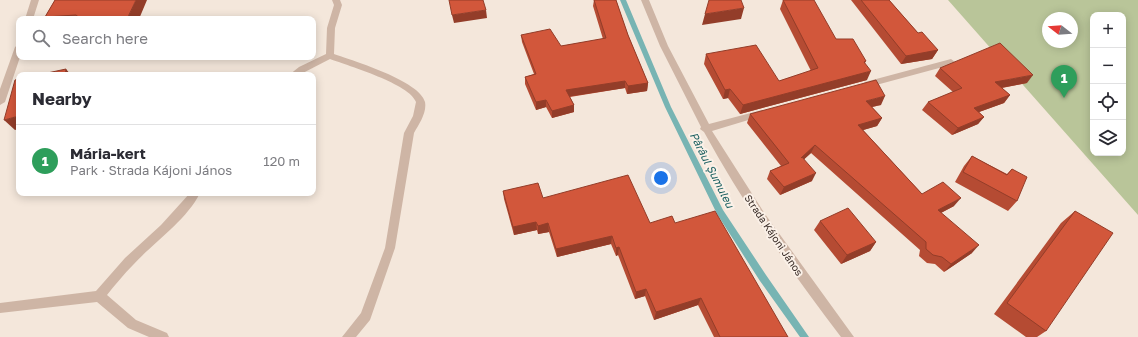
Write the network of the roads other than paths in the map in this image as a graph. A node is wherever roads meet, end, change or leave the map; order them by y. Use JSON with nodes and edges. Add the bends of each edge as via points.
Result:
{"nodes":[{"id":1,"x":36,"y":0,"type":"edge"},
{"id":2,"x":336,"y":0,"type":"edge"},
{"id":3,"x":645,"y":0,"type":"edge"},
{"id":4,"x":30,"y":16,"type":"edge"},
{"id":5,"x":16,"y":56,"type":"edge"},
{"id":6,"x":330,"y":56,"type":"junction"},
{"id":7,"x":951,"y":62,"type":"edge"},
{"id":8,"x":298,"y":72,"type":"edge"},
{"id":9,"x":859,"y":87,"type":"edge"},
{"id":10,"x":0,"y":102,"type":"edge"},
{"id":11,"x":775,"y":110,"type":"edge"},
{"id":12,"x":706,"y":129,"type":"junction"},
{"id":13,"x":192,"y":196,"type":"edge"},
{"id":14,"x":98,"y":296,"type":"junction"},
{"id":15,"x":0,"y":308,"type":"edge"},
{"id":16,"x":163,"y":337,"type":"edge"},
{"id":17,"x":348,"y":337,"type":"edge"},
{"id":18,"x":848,"y":337,"type":"edge"}],
"edges":[{"from":1,"to":4,"type":"street"},
{"from":2,"to":6,"type":"street","via":[[338,5],[331,28]]},
{"from":3,"to":12,"type":"street","name":"Strada Kájoni János","via":[[676,72]]},
{"from":5,"to":10,"type":"street"},
{"from":6,"to":8,"type":"street"},
{"from":6,"to":17,"type":"street","via":[[401,84],[418,98],[420,106],[409,133],[390,248],[366,316]]},
{"from":7,"to":9,"type":"street"},
{"from":11,"to":12,"type":"street"},
{"from":12,"to":18,"type":"street","name":"Strada Kájoni János","via":[[773,234]]},
{"from":13,"to":14,"type":"street"},
{"from":14,"to":15,"type":"street"},
{"from":14,"to":16,"type":"street","via":[[132,324]]}]}
